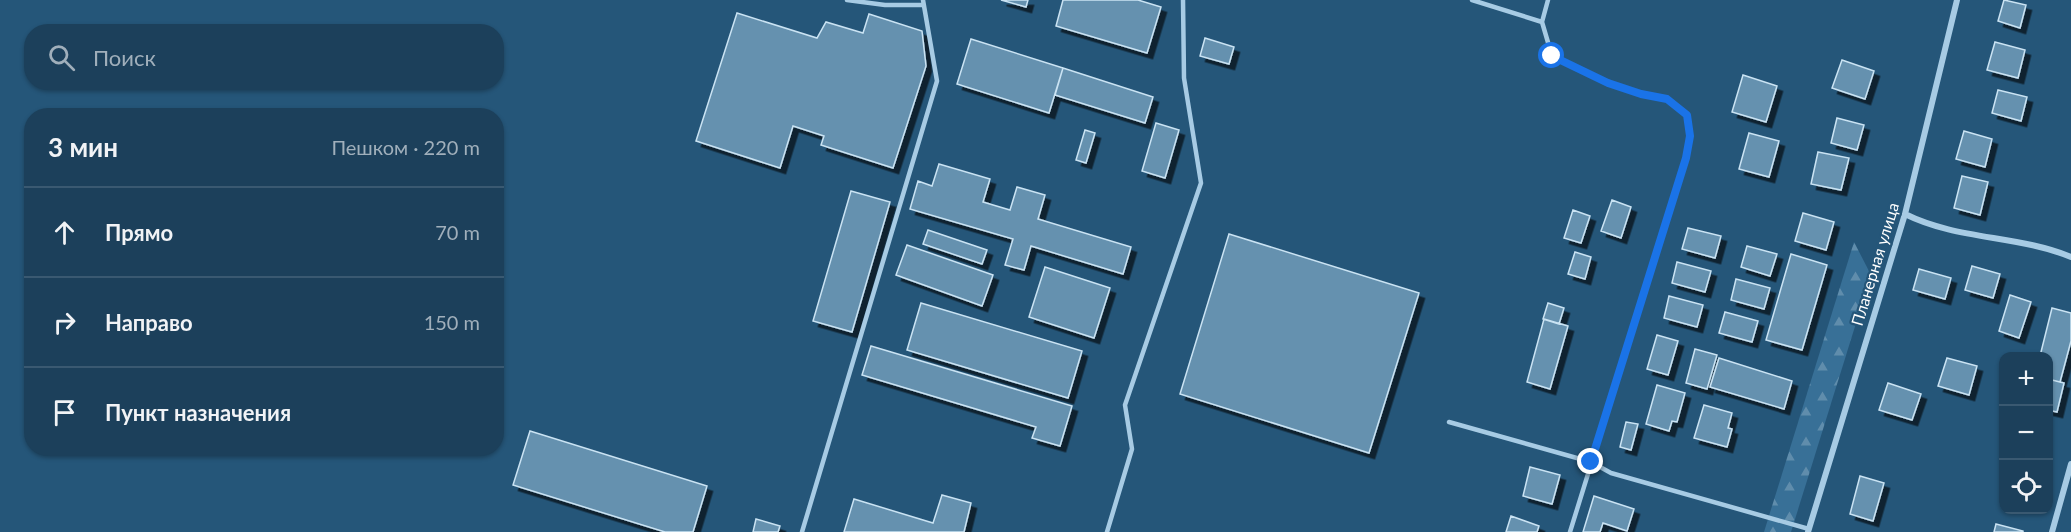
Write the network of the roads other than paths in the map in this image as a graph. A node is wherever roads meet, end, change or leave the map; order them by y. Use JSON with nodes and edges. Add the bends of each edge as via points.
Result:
{"nodes":[{"id":1,"x":847,"y":0,"type":"edge"},
{"id":2,"x":1183,"y":0,"type":"edge"},
{"id":3,"x":1472,"y":0,"type":"edge"},
{"id":4,"x":1548,"y":0,"type":"edge"},
{"id":5,"x":1957,"y":0,"type":"edge"},
{"id":6,"x":923,"y":2,"type":"edge"},
{"id":7,"x":1542,"y":22,"type":"junction"},
{"id":8,"x":1905,"y":214,"type":"junction"},
{"id":9,"x":2071,"y":257,"type":"edge"},
{"id":10,"x":1449,"y":422,"type":"dead end"},
{"id":11,"x":1591,"y":462,"type":"junction"},
{"id":12,"x":2071,"y":464,"type":"edge"},
{"id":13,"x":1808,"y":531,"type":"edge"},
{"id":14,"x":802,"y":532,"type":"edge"},
{"id":15,"x":1107,"y":532,"type":"edge"},
{"id":16,"x":1570,"y":532,"type":"edge"},
{"id":17,"x":1817,"y":532,"type":"edge"},
{"id":18,"x":2052,"y":532,"type":"edge"}],
"edges":[{"from":1,"to":6,"type":"lane","via":[[885,5]]},
{"from":2,"to":15,"type":"lane","via":[[1184,78],[1201,183],[1125,405],[1132,449]]},
{"from":3,"to":7,"type":"lane"},
{"from":4,"to":7,"type":"lane"},
{"from":5,"to":8,"type":"street","name":"Планерная улица"},
{"from":6,"to":14,"type":"lane","via":[[938,81]]},
{"from":7,"to":11,"type":"lane","via":[[1552,56],[1608,83],[1667,99],[1687,115],[1690,136]]},
{"from":8,"to":9,"type":"street","via":[[1960,233]]},
{"from":8,"to":13,"type":"street","name":"Планерная улица"},
{"from":10,"to":11,"type":"lane"},
{"from":11,"to":13,"type":"lane","via":[[1611,473]]},
{"from":11,"to":16,"type":"lane"},
{"from":12,"to":18,"type":"street"},
{"from":13,"to":17,"type":"street"}]}
